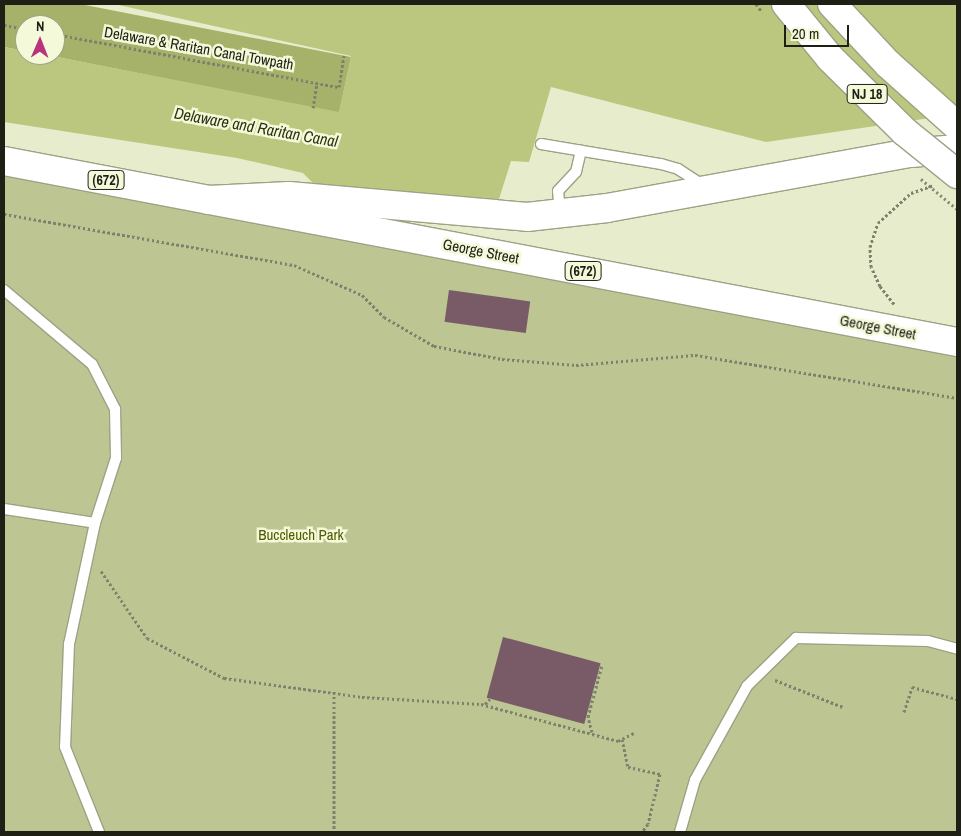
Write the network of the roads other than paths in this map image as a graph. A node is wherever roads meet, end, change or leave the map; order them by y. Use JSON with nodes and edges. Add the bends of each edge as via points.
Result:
{"nodes":[{"id":1,"x":786,"y":4,"type":"edge"},
{"id":2,"x":832,"y":4,"type":"edge"},
{"id":3,"x":957,"y":126,"type":"edge"},
{"id":4,"x":541,"y":144,"type":"dead end"},
{"id":5,"x":957,"y":149,"type":"edge"},
{"id":6,"x":580,"y":151,"type":"junction"},
{"id":7,"x":4,"y":161,"type":"edge"},
{"id":8,"x":950,"y":178,"type":"edge"},
{"id":9,"x":712,"y":190,"type":"junction"},
{"id":10,"x":208,"y":200,"type":"junction"},
{"id":11,"x":560,"y":214,"type":"junction"},
{"id":12,"x":4,"y":290,"type":"edge"},
{"id":13,"x":957,"y":342,"type":"edge"},
{"id":14,"x":4,"y":509,"type":"edge"},
{"id":15,"x":95,"y":522,"type":"junction"},
{"id":16,"x":957,"y":649,"type":"edge"},
{"id":17,"x":99,"y":832,"type":"edge"},
{"id":18,"x":680,"y":832,"type":"edge"}],
"edges":[{"from":1,"to":8,"type":"main road","number":"NJ 18","bridge":true,"via":[[830,58]]},
{"from":2,"to":3,"type":"main road","number":"NJ 18","via":[[888,64]]},
{"from":4,"to":6,"type":"lane"},
{"from":5,"to":9,"type":"main road","via":[[911,153]]},
{"from":6,"to":9,"type":"lane","via":[[678,169]]},
{"from":6,"to":11,"type":"lane","via":[[576,172],[558,192]]},
{"from":7,"to":10,"type":"main road","name":"George Street","number":"(672)"},
{"from":9,"to":11,"type":"main road"},
{"from":10,"to":11,"type":"main road","via":[[289,196],[466,214],[527,217]]},
{"from":10,"to":13,"type":"main road","name":"George Street","number":"(672)"},
{"from":12,"to":15,"type":"lane","via":[[92,364],[115,409],[116,458]]},
{"from":14,"to":15,"type":"lane"},
{"from":15,"to":17,"type":"lane","via":[[69,644],[65,747]]},
{"from":16,"to":18,"type":"lane","via":[[928,641],[796,638],[747,686],[694,780]]}]}
